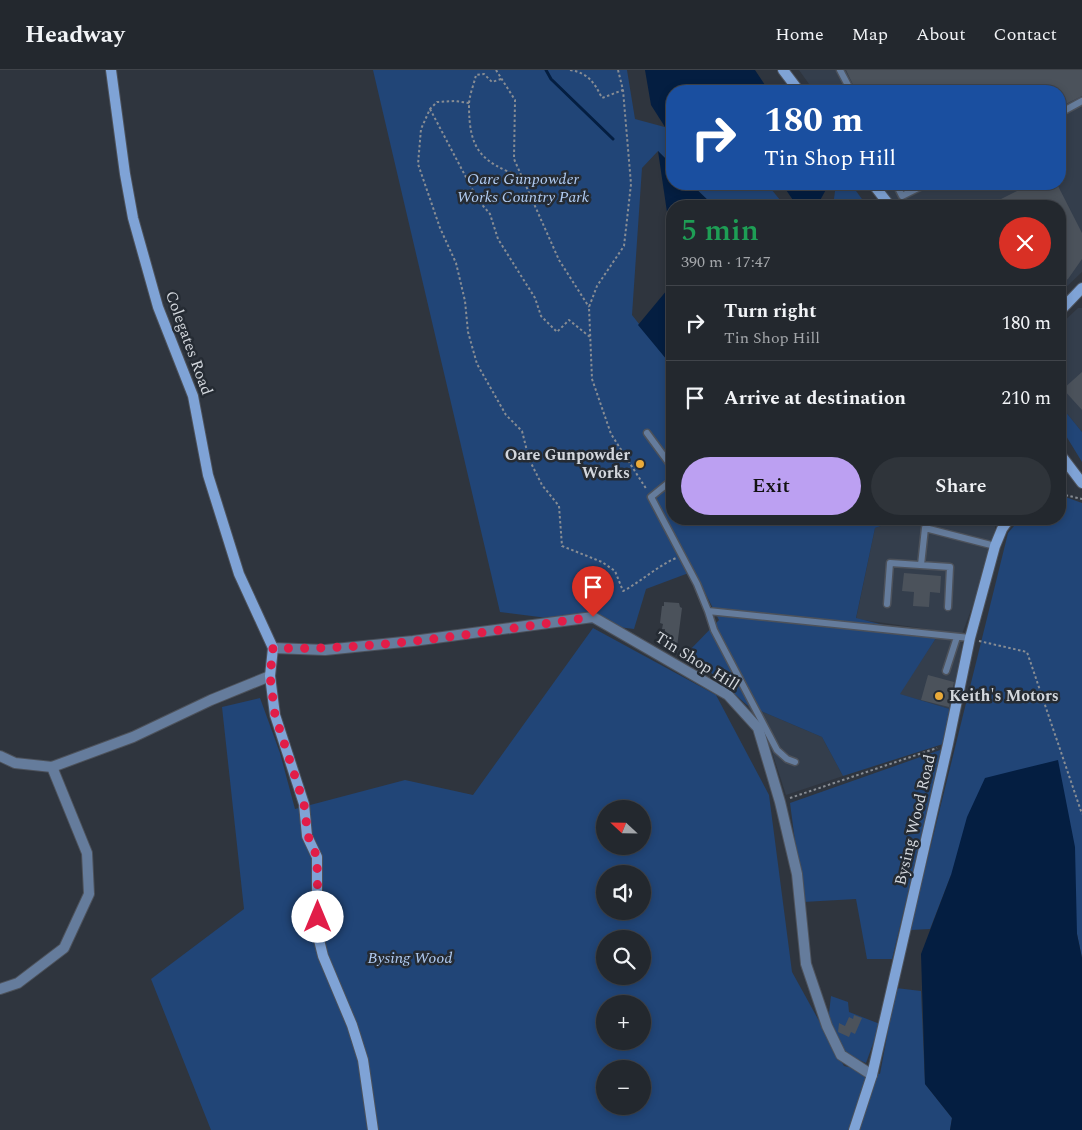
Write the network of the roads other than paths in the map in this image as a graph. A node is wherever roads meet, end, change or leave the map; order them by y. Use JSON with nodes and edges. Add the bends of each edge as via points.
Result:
{"nodes":[{"id":1,"x":111,"y":70,"type":"edge"},
{"id":2,"x":783,"y":70,"type":"edge"},
{"id":3,"x":840,"y":70,"type":"edge"},
{"id":4,"x":794,"y":85,"type":"edge"},
{"id":5,"x":848,"y":85,"type":"edge"},
{"id":6,"x":1082,"y":101,"type":"edge"},
{"id":7,"x":1066,"y":110,"type":"edge"},
{"id":8,"x":878,"y":190,"type":"edge"},
{"id":9,"x":899,"y":190,"type":"edge"},
{"id":10,"x":914,"y":190,"type":"edge"},
{"id":11,"x":885,"y":200,"type":"edge"},
{"id":12,"x":1082,"y":289,"type":"edge"},
{"id":13,"x":1066,"y":304,"type":"edge"},
{"id":14,"x":647,"y":433,"type":"dead end"},
{"id":15,"x":666,"y":459,"type":"edge"},
{"id":16,"x":1066,"y":463,"type":"edge"},
{"id":17,"x":1082,"y":483,"type":"edge"},
{"id":18,"x":666,"y":485,"type":"edge"},
{"id":19,"x":1004,"y":525,"type":"edge"},
{"id":20,"x":995,"y":546,"type":"junction"},
{"id":21,"x":921,"y":565,"type":"junction"},
{"id":22,"x":887,"y":604,"type":"dead end"},
{"id":23,"x":948,"y":607,"type":"dead end"},
{"id":24,"x":708,"y":611,"type":"junction"},
{"id":25,"x":957,"y":637,"type":"junction"},
{"id":26,"x":970,"y":638,"type":"junction"},
{"id":27,"x":273,"y":648,"type":"junction"},
{"id":28,"x":946,"y":671,"type":"dead end"},
{"id":29,"x":270,"y":676,"type":"junction"},
{"id":30,"x":0,"y":756,"type":"edge"},
{"id":31,"x":795,"y":762,"type":"dead end"},
{"id":32,"x":52,"y":767,"type":"junction"},
{"id":33,"x":0,"y":989,"type":"edge"},
{"id":34,"x":872,"y":1074,"type":"junction"},
{"id":35,"x":373,"y":1130,"type":"edge"},
{"id":36,"x":854,"y":1130,"type":"edge"}],
"edges":[{"from":1,"to":27,"type":"street","name":"Colegates Road","via":[[132,209],[158,307],[193,396],[208,475],[239,574]]},
{"from":2,"to":4,"type":"street"},
{"from":3,"to":5,"type":"lane"},
{"from":6,"to":7,"type":"lane"},
{"from":8,"to":11,"type":"street"},
{"from":9,"to":10,"type":"lane","via":[[902,196]]},
{"from":12,"to":13,"type":"street"},
{"from":14,"to":15,"type":"lane"},
{"from":16,"to":17,"type":"street"},
{"from":18,"to":24,"type":"lane","via":[[651,497]]},
{"from":19,"to":20,"type":"street","name":"Bysing Wood Road"},
{"from":20,"to":21,"type":"lane","via":[[925,528]]},
{"from":20,"to":26,"type":"street","name":"Bysing Wood Road"},
{"from":21,"to":22,"type":"lane","via":[[890,563]]},
{"from":21,"to":23,"type":"lane","via":[[950,567]]},
{"from":24,"to":25,"type":"lane"},
{"from":24,"to":31,"type":"lane","via":[[714,630],[777,750]]},
{"from":25,"to":26,"type":"lane"},
{"from":25,"to":28,"type":"lane"},
{"from":26,"to":34,"type":"street","name":"Bysing Wood Road"},
{"from":27,"to":29,"type":"street"},
{"from":27,"to":34,"type":"street","name":"Tin Shop Hill","via":[[325,650],[593,617],[728,695],[758,728],[797,874],[806,964],[827,1026],[841,1055]]},
{"from":29,"to":32,"type":"street","via":[[133,737]]},
{"from":29,"to":35,"type":"street","via":[[275,715],[304,804],[308,836],[317,857],[317,932],[362,1060]]},
{"from":30,"to":32,"type":"street","via":[[15,763]]},
{"from":32,"to":33,"type":"street","via":[[88,853],[89,894],[64,948],[18,982]]},
{"from":34,"to":36,"type":"street","name":"Bysing Wood Road"}]}
